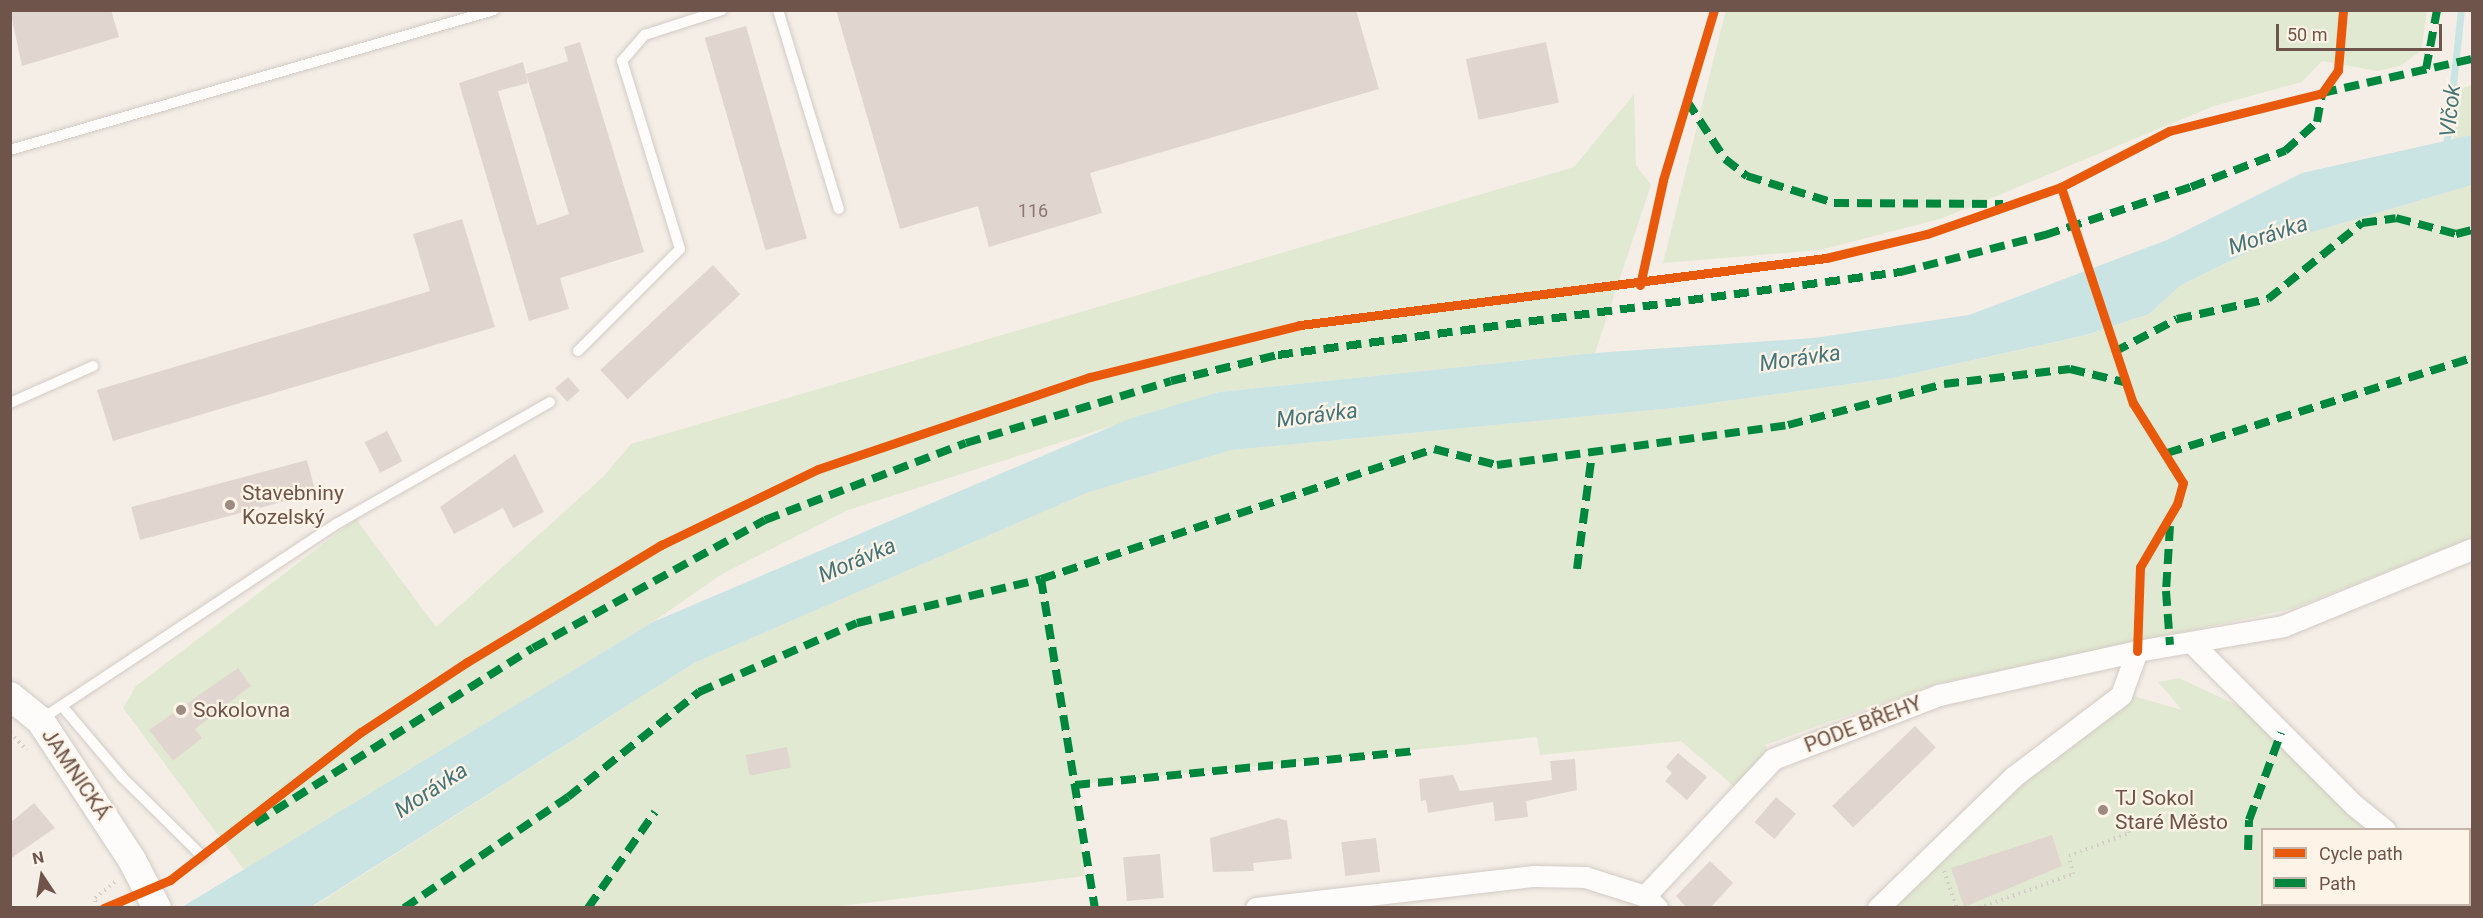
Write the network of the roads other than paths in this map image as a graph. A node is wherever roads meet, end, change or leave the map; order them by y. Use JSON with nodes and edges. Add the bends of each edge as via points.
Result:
{"nodes":[{"id":1,"x":494,"y":10,"type":"edge"},
{"id":2,"x":722,"y":10,"type":"edge"},
{"id":3,"x":778,"y":10,"type":"edge"},
{"id":4,"x":10,"y":150,"type":"edge"},
{"id":5,"x":839,"y":209,"type":"dead end"},
{"id":6,"x":578,"y":351,"type":"dead end"},
{"id":7,"x":93,"y":366,"type":"dead end"},
{"id":8,"x":550,"y":402,"type":"dead end"},
{"id":9,"x":10,"y":403,"type":"edge"},
{"id":10,"x":2472,"y":549,"type":"edge"},
{"id":11,"x":2191,"y":642,"type":"junction"},
{"id":12,"x":2137,"y":651,"type":"junction"},
{"id":13,"x":10,"y":696,"type":"edge"},
{"id":14,"x":51,"y":713,"type":"junction"},
{"id":15,"x":2383,"y":828,"type":"edge"},
{"id":16,"x":202,"y":856,"type":"dead end"},
{"id":17,"x":1651,"y":902,"type":"edge"},
{"id":18,"x":157,"y":908,"type":"edge"},
{"id":19,"x":1256,"y":908,"type":"edge"},
{"id":20,"x":1878,"y":908,"type":"edge"}],
"edges":[{"from":1,"to":4,"type":"lane"},
{"from":2,"to":6,"type":"lane","via":[[645,35],[622,61],[680,249]]},
{"from":3,"to":5,"type":"lane"},
{"from":7,"to":9,"type":"lane"},
{"from":8,"to":14,"type":"lane","via":[[338,524]]},
{"from":10,"to":11,"type":"street","name":"PODE BŘEHY","via":[[2283,626]]},
{"from":11,"to":12,"type":"street","name":"PODE BŘEHY"},
{"from":11,"to":15,"type":"street","via":[[2354,805]]},
{"from":12,"to":17,"type":"street","name":"PODE BŘEHY","via":[[1939,695],[1773,759]]},
{"from":12,"to":20,"type":"street","via":[[2121,695],[2013,777]]},
{"from":13,"to":14,"type":"main road","name":"JAMNICKÁ"},
{"from":14,"to":16,"type":"lane"},
{"from":14,"to":18,"type":"main road","name":"JAMNICKÁ","via":[[126,869]]},
{"from":17,"to":19,"type":"street","name":"PODE BŘEHY","via":[[1585,878],[1534,876]]}]}
